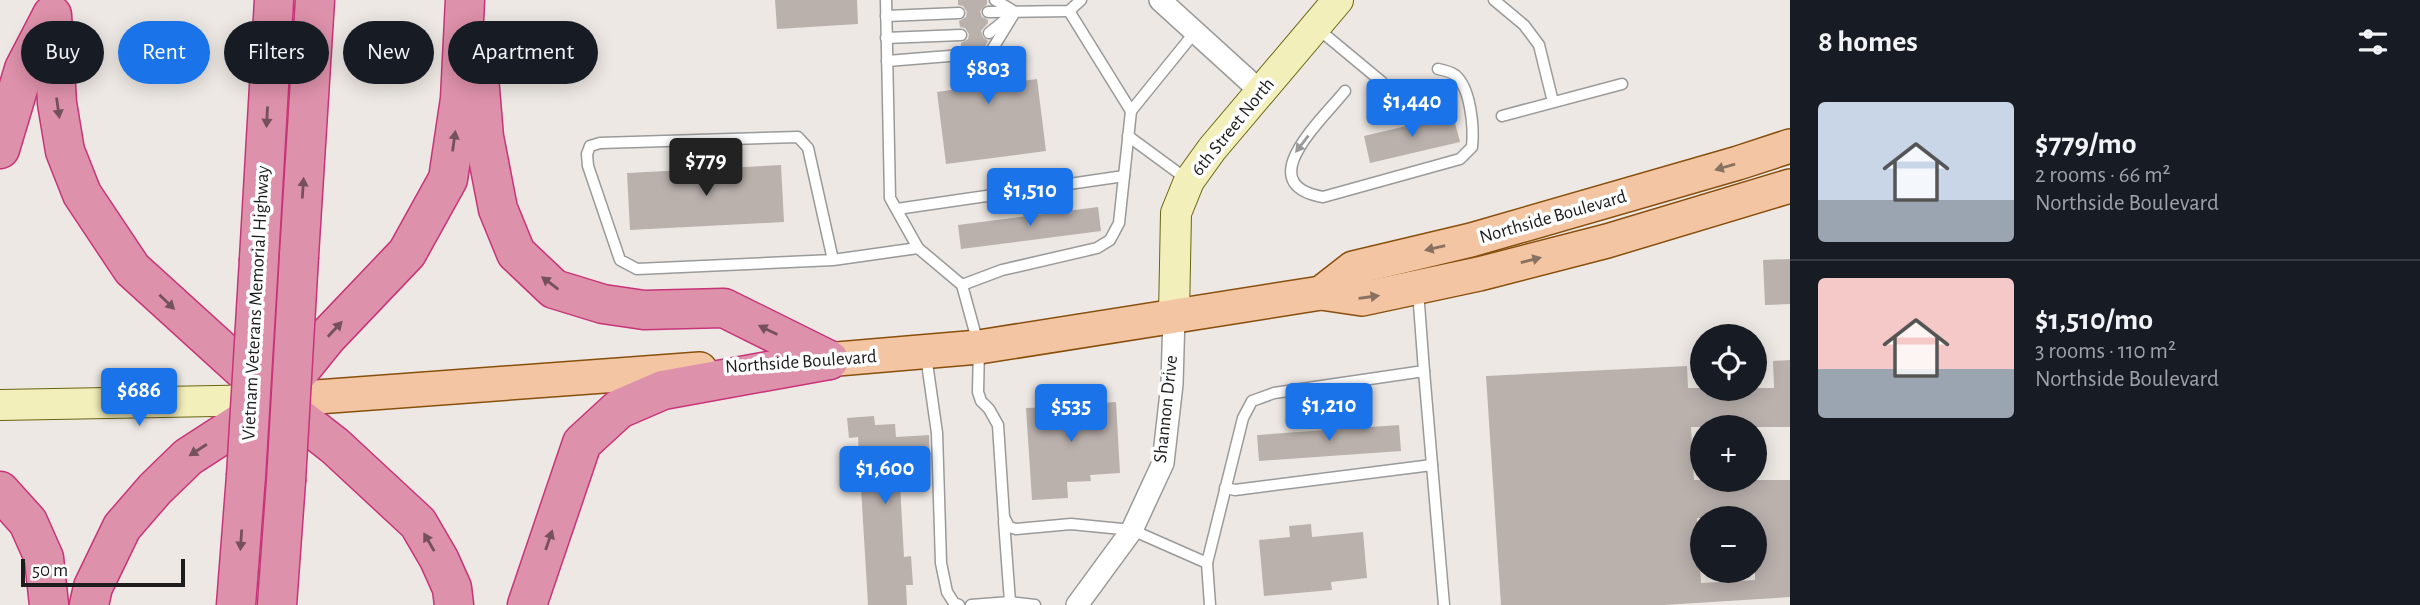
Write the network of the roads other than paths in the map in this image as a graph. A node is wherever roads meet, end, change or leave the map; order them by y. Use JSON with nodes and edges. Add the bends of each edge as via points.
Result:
{"nodes":[{"id":1,"x":274,"y":0,"type":"edge"},
{"id":2,"x":315,"y":0,"type":"edge"},
{"id":3,"x":465,"y":0,"type":"edge"},
{"id":4,"x":472,"y":0,"type":"edge"},
{"id":5,"x":886,"y":0,"type":"edge"},
{"id":6,"x":896,"y":0,"type":"edge"},
{"id":7,"x":995,"y":0,"type":"edge"},
{"id":8,"x":1005,"y":0,"type":"edge"},
{"id":9,"x":1081,"y":0,"type":"edge"},
{"id":10,"x":1160,"y":0,"type":"edge"},
{"id":11,"x":1338,"y":0,"type":"edge"},
{"id":12,"x":1494,"y":0,"type":"edge"},
{"id":13,"x":55,"y":8,"type":"edge"},
{"id":14,"x":1069,"y":11,"type":"junction"},
{"id":15,"x":988,"y":12,"type":"dead end"},
{"id":16,"x":1015,"y":12,"type":"junction"},
{"id":17,"x":959,"y":13,"type":"dead end"},
{"id":18,"x":886,"y":16,"type":"junction"},
{"id":19,"x":1315,"y":27,"type":"junction"},
{"id":20,"x":1195,"y":32,"type":"junction"},
{"id":21,"x":989,"y":33,"type":"dead end"},
{"id":22,"x":961,"y":35,"type":"dead end"},
{"id":23,"x":886,"y":38,"type":"junction"},
{"id":24,"x":990,"y":53,"type":"dead end"},
{"id":25,"x":962,"y":55,"type":"dead end"},
{"id":26,"x":887,"y":61,"type":"junction"},
{"id":27,"x":1438,"y":69,"type":"dead end"},
{"id":28,"x":1382,"y":82,"type":"dead end"},
{"id":29,"x":1622,"y":84,"type":"dead end"},
{"id":30,"x":1260,"y":91,"type":"junction"},
{"id":31,"x":1345,"y":91,"type":"dead end"},
{"id":32,"x":1553,"y":102,"type":"junction"},
{"id":33,"x":1131,"y":111,"type":"junction"},
{"id":34,"x":1502,"y":116,"type":"dead end"},
{"id":35,"x":1128,"y":136,"type":"junction"},
{"id":36,"x":1790,"y":146,"type":"edge"},
{"id":37,"x":0,"y":149,"type":"edge"},
{"id":38,"x":1124,"y":176,"type":"junction"},
{"id":39,"x":1189,"y":181,"type":"junction"},
{"id":40,"x":1790,"y":186,"type":"edge"},
{"id":41,"x":897,"y":209,"type":"junction"},
{"id":42,"x":918,"y":248,"type":"junction"},
{"id":43,"x":833,"y":260,"type":"junction"},
{"id":44,"x":962,"y":285,"type":"junction"},
{"id":45,"x":1417,"y":288,"type":"junction"},
{"id":46,"x":1321,"y":293,"type":"junction"},
{"id":47,"x":1174,"y":315,"type":"junction"},
{"id":48,"x":979,"y":347,"type":"junction"},
{"id":49,"x":926,"y":352,"type":"junction"},
{"id":50,"x":829,"y":360,"type":"junction"},
{"id":51,"x":1423,"y":371,"type":"junction"},
{"id":52,"x":276,"y":400,"type":"junction"},
{"id":53,"x":0,"y":405,"type":"edge"},
{"id":54,"x":1432,"y":466,"type":"junction"},
{"id":55,"x":1225,"y":488,"type":"junction"},
{"id":56,"x":0,"y":491,"type":"edge"},
{"id":57,"x":1004,"y":517,"type":"junction"},
{"id":58,"x":1132,"y":530,"type":"junction"},
{"id":59,"x":1207,"y":563,"type":"junction"},
{"id":60,"x":947,"y":592,"type":"junction"},
{"id":61,"x":1010,"y":602,"type":"junction"},
{"id":62,"x":49,"y":605,"type":"edge"},
{"id":63,"x":89,"y":605,"type":"edge"},
{"id":64,"x":236,"y":605,"type":"edge"},
{"id":65,"x":277,"y":605,"type":"edge"},
{"id":66,"x":454,"y":605,"type":"edge"},
{"id":67,"x":527,"y":605,"type":"edge"},
{"id":68,"x":947,"y":605,"type":"edge"},
{"id":69,"x":959,"y":605,"type":"edge"},
{"id":70,"x":971,"y":605,"type":"edge"},
{"id":71,"x":1035,"y":605,"type":"edge"},
{"id":72,"x":1077,"y":605,"type":"edge"},
{"id":73,"x":1210,"y":605,"type":"edge"},
{"id":74,"x":1444,"y":605,"type":"edge"}],
"edges":[{"from":1,"to":64,"type":"highway","name":"Vietnam Veterans Memorial Highway","one_way":true,"bridge":true},
{"from":65,"to":2,"type":"highway","name":"Vietnam Veterans Memorial Highway","one_way":true,"bridge":true},
{"from":52,"to":3,"type":"highway","one_way":true,"via":[[327,337],[407,253],[449,179],[460,99]]},
{"from":50,"to":4,"type":"highway","one_way":true,"via":[[723,309],[644,310],[554,289],[516,253],[498,209],[484,137]]},
{"from":5,"to":6,"type":"lane"},
{"from":5,"to":18,"type":"lane"},
{"from":7,"to":16,"type":"lane"},
{"from":8,"to":16,"type":"lane"},
{"from":9,"to":14,"type":"lane"},
{"from":10,"to":20,"type":"street"},
{"from":11,"to":19,"type":"street","name":"6th Street North"},
{"from":12,"to":32,"type":"lane","via":[[1524,24],[1539,45]]},
{"from":13,"to":37,"type":"highway","via":[[24,69]]},
{"from":13,"to":52,"type":"highway","one_way":true,"via":[[57,103],[65,151],[82,194],[132,269]]},
{"from":14,"to":16,"type":"lane"},
{"from":14,"to":33,"type":"lane"},
{"from":15,"to":16,"type":"lane"},
{"from":16,"to":21,"type":"lane"},
{"from":16,"to":24,"type":"lane"},
{"from":17,"to":18,"type":"lane"},
{"from":18,"to":23,"type":"lane"},
{"from":19,"to":28,"type":"lane"},
{"from":19,"to":30,"type":"street","name":"6th Street North"},
{"from":20,"to":30,"type":"street"},
{"from":20,"to":33,"type":"lane"},
{"from":22,"to":23,"type":"lane"},
{"from":23,"to":26,"type":"lane"},
{"from":25,"to":26,"type":"lane"},
{"from":26,"to":41,"type":"lane","via":[[890,198]]},
{"from":31,"to":27,"type":"lane","one_way":true,"via":[[1295,153],[1289,170],[1294,183],[1307,194],[1323,197],[1460,159],[1472,147],[1474,128],[1465,89],[1455,75]]},
{"from":29,"to":32,"type":"lane"},
{"from":30,"to":39,"type":"street","name":"6th Street North"},
{"from":32,"to":34,"type":"lane"},
{"from":33,"to":35,"type":"lane"},
{"from":35,"to":38,"type":"lane"},
{"from":35,"to":39,"type":"lane"},
{"from":36,"to":46,"type":"main road","name":"Northside Boulevard","one_way":true,"via":[[1483,237],[1353,268]]},
{"from":38,"to":41,"type":"lane"},
{"from":38,"to":44,"type":"lane","via":[[1119,223],[1110,240],[1097,248],[1002,270]]},
{"from":39,"to":47,"type":"street","name":"6th Street North","via":[[1176,213]]},
{"from":45,"to":40,"type":"main road","name":"Northside Boulevard","one_way":true,"via":[[1607,241]]},
{"from":41,"to":42,"type":"lane"},
{"from":42,"to":43,"type":"lane"},
{"from":42,"to":44,"type":"lane"},
{"from":43,"to":43,"type":"lane","via":[[636,269],[620,260],[588,166],[590,146],[798,137],[808,148]]},
{"from":44,"to":48,"type":"lane"},
{"from":46,"to":45,"type":"main road","name":"Northside Boulevard","one_way":true,"via":[[1362,299]]},
{"from":45,"to":51,"type":"lane"},
{"from":46,"to":47,"type":"main road","name":"Northside Boulevard"},
{"from":47,"to":48,"type":"main road","name":"Northside Boulevard"},
{"from":47,"to":58,"type":"street","name":"Shannon Drive","via":[[1163,463]]},
{"from":48,"to":49,"type":"main road","name":"Northside Boulevard"},
{"from":48,"to":57,"type":"lane","via":[[978,391],[998,425]]},
{"from":49,"to":50,"type":"main road","name":"Northside Boulevard"},
{"from":49,"to":60,"type":"lane","via":[[937,433],[941,563]]},
{"from":50,"to":52,"type":"main road","name":"Northside Boulevard"},
{"from":67,"to":50,"type":"highway","one_way":true,"via":[[582,443],[619,409],[663,390]]},
{"from":51,"to":54,"type":"lane"},
{"from":51,"to":55,"type":"lane","via":[[1274,393],[1252,401],[1243,418]]},
{"from":52,"to":53,"type":"street"},
{"from":52,"to":63,"type":"highway","one_way":true,"via":[[188,457],[155,489],[122,527]]},
{"from":66,"to":52,"type":"highway","one_way":true,"via":[[452,588],[418,523],[335,446]]},
{"from":54,"to":55,"type":"lane"},
{"from":54,"to":74,"type":"lane"},
{"from":55,"to":59,"type":"lane"},
{"from":56,"to":62,"type":"highway","via":[[29,522],[44,558]]},
{"from":57,"to":58,"type":"lane","via":[[1009,527],[1016,529],[1071,524]]},
{"from":57,"to":61,"type":"lane"},
{"from":58,"to":59,"type":"lane"},
{"from":58,"to":72,"type":"street","name":"Shannon Drive"},
{"from":59,"to":73,"type":"lane"},
{"from":60,"to":68,"type":"lane"},
{"from":60,"to":69,"type":"lane"},
{"from":61,"to":70,"type":"lane"},
{"from":61,"to":71,"type":"lane"}]}
